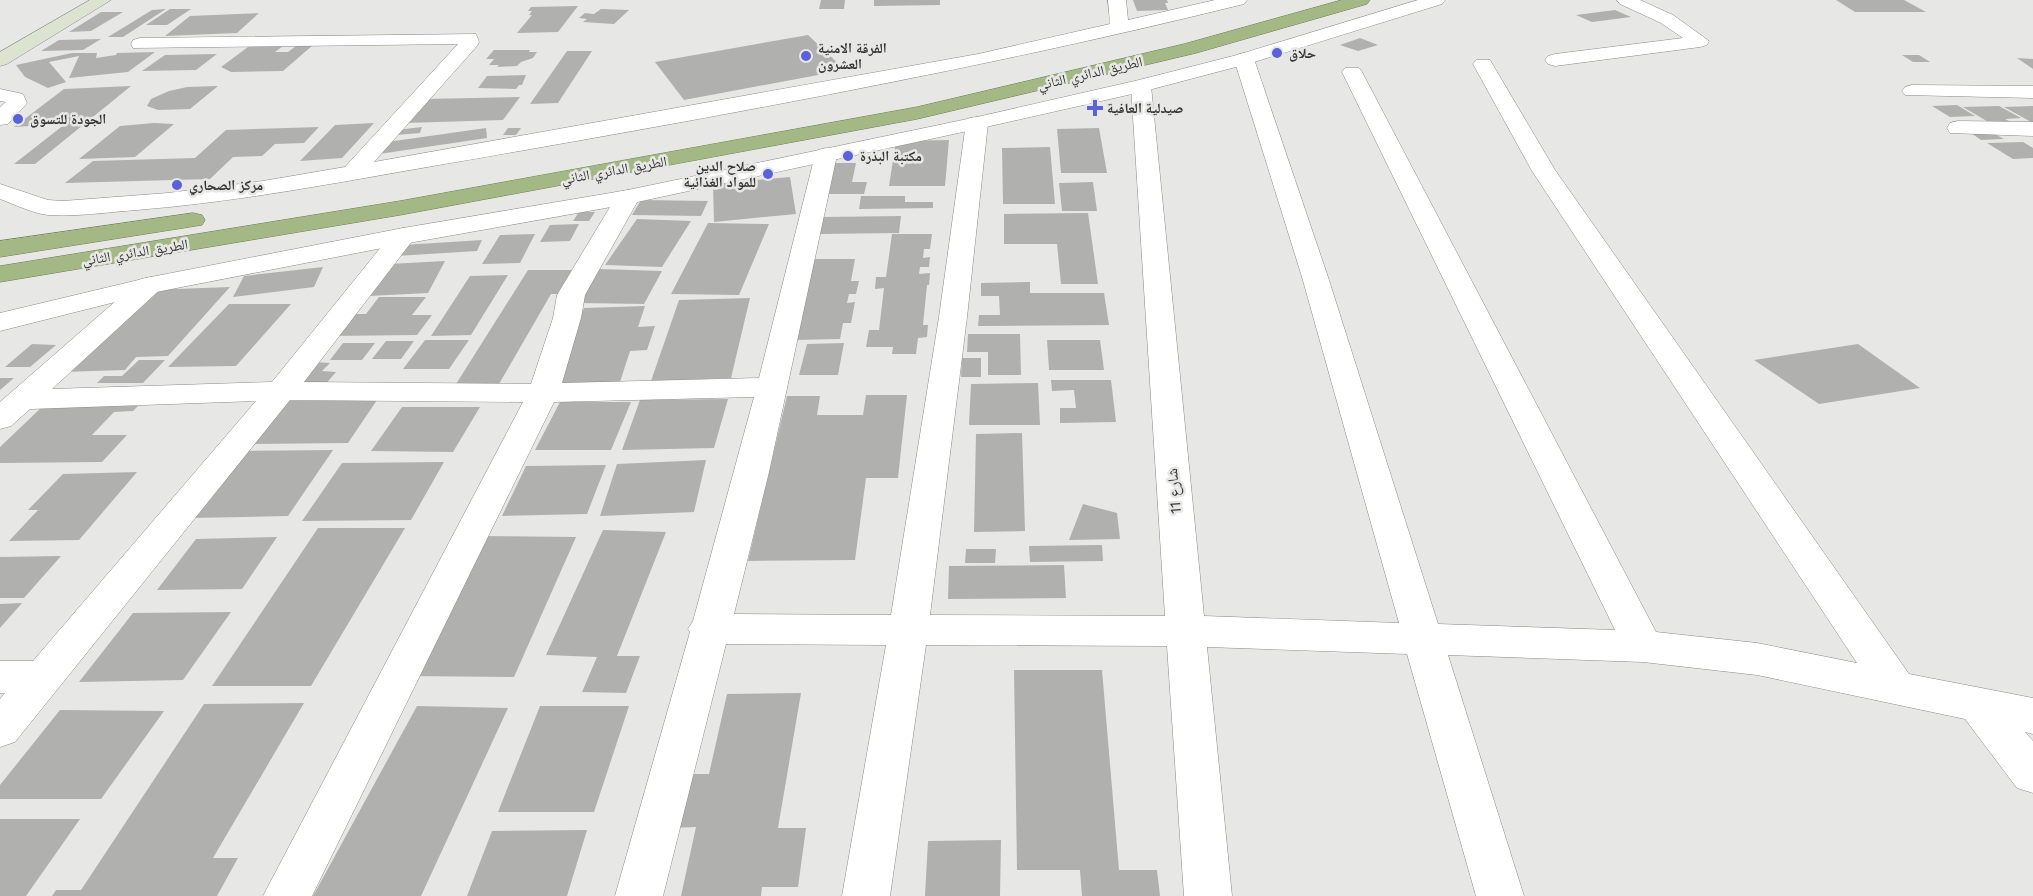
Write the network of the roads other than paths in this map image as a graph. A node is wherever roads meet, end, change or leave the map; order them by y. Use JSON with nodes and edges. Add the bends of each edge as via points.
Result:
{"nodes":[{"id":1,"x":102,"y":0,"type":"edge"},
{"id":2,"x":1117,"y":0,"type":"edge"},
{"id":3,"x":1306,"y":0,"type":"edge"},
{"id":4,"x":1361,"y":0,"type":"edge"},
{"id":5,"x":1436,"y":0,"type":"edge"},
{"id":6,"x":1626,"y":0,"type":"edge"},
{"id":7,"x":1223,"y":2,"type":"edge"},
{"id":8,"x":1120,"y":29,"type":"junction"},
{"id":9,"x":140,"y":44,"type":"dead end"},
{"id":10,"x":1244,"y":59,"type":"junction"},
{"id":11,"x":0,"y":60,"type":"edge"},
{"id":12,"x":1555,"y":60,"type":"dead end"},
{"id":13,"x":1483,"y":64,"type":"dead end"},
{"id":14,"x":1352,"y":72,"type":"dead end"},
{"id":15,"x":1141,"y":86,"type":"junction"},
{"id":16,"x":1912,"y":91,"type":"dead end"},
{"id":17,"x":2033,"y":92,"type":"edge"},
{"id":18,"x":0,"y":95,"type":"edge"},
{"id":19,"x":0,"y":119,"type":"edge"},
{"id":20,"x":977,"y":123,"type":"junction"},
{"id":21,"x":1958,"y":128,"type":"dead end"},
{"id":22,"x":2033,"y":129,"type":"edge"},
{"id":23,"x":826,"y":155,"type":"junction"},
{"id":24,"x":351,"y":174,"type":"junction"},
{"id":25,"x":0,"y":190,"type":"edge"},
{"id":26,"x":628,"y":197,"type":"junction"},
{"id":27,"x":327,"y":199,"type":"dead end"},
{"id":28,"x":304,"y":202,"type":"dead end"},
{"id":29,"x":246,"y":211,"type":"dead end"},
{"id":30,"x":210,"y":217,"type":"dead end"},
{"id":31,"x":404,"y":236,"type":"junction"},
{"id":32,"x":0,"y":249,"type":"edge"},
{"id":33,"x":0,"y":274,"type":"edge"},
{"id":34,"x":151,"y":285,"type":"junction"},
{"id":35,"x":0,"y":322,"type":"edge"},
{"id":36,"x":772,"y":387,"type":"junction"},
{"id":37,"x":281,"y":391,"type":"junction"},
{"id":38,"x":543,"y":393,"type":"junction"},
{"id":39,"x":11,"y":409,"type":"edge"},
{"id":40,"x":708,"y":629,"type":"junction"},
{"id":41,"x":909,"y":629,"type":"junction"},
{"id":42,"x":1185,"y":631,"type":"junction"},
{"id":43,"x":1425,"y":639,"type":"junction"},
{"id":44,"x":1643,"y":646,"type":"junction"},
{"id":45,"x":0,"y":677,"type":"edge"},
{"id":46,"x":44,"y":677,"type":"junction"},
{"id":47,"x":1896,"y":688,"type":"junction"},
{"id":48,"x":1979,"y":706,"type":"junction"},
{"id":49,"x":2033,"y":716,"type":"edge"},
{"id":50,"x":0,"y":729,"type":"edge"},
{"id":51,"x":2033,"y":774,"type":"edge"},
{"id":52,"x":287,"y":896,"type":"edge"},
{"id":53,"x":639,"y":896,"type":"edge"},
{"id":54,"x":866,"y":896,"type":"edge"},
{"id":55,"x":1208,"y":896,"type":"edge"},
{"id":56,"x":1500,"y":896,"type":"edge"}],
"edges":[{"from":1,"to":11,"type":"main road"},
{"from":2,"to":8,"type":"street"},
{"from":3,"to":27,"type":"highway","name":"الطريق الدائري الثاني","via":[[1112,51],[903,97],[647,147]]},
{"from":4,"to":33,"type":"highway","name":"الطريق الدائري الثاني","via":[[1189,49],[917,113],[411,206]]},
{"from":5,"to":10,"type":"street"},
{"from":6,"to":12,"type":"street","via":[[1700,41]]},
{"from":7,"to":8,"type":"street"},
{"from":8,"to":24,"type":"street","via":[[966,62]]},
{"from":9,"to":24,"type":"street","via":[[469,38],[470,42]]},
{"from":10,"to":15,"type":"street"},
{"from":10,"to":43,"type":"street"},
{"from":13,"to":47,"type":"street","via":[[1544,171]]},
{"from":14,"to":44,"type":"street"},
{"from":15,"to":20,"type":"street"},
{"from":15,"to":42,"type":"street","name":"شارع 11"},
{"from":16,"to":17,"type":"street"},
{"from":18,"to":19,"type":"street","via":[[16,98],[17,103]]},
{"from":20,"to":23,"type":"street"},
{"from":20,"to":41,"type":"street","via":[[959,281]]},
{"from":21,"to":22,"type":"street"},
{"from":23,"to":26,"type":"street"},
{"from":23,"to":36,"type":"street"},
{"from":24,"to":25,"type":"street","via":[[91,207],[45,207]]},
{"from":26,"to":31,"type":"street"},
{"from":26,"to":38,"type":"street","via":[[572,295]]},
{"from":28,"to":29,"type":"highway"},
{"from":30,"to":32,"type":"highway","name":"الطريق الدائري الثاني"},
{"from":31,"to":34,"type":"street"},
{"from":31,"to":37,"type":"street"},
{"from":34,"to":35,"type":"street"},
{"from":34,"to":39,"type":"street"},
{"from":36,"to":38,"type":"street"},
{"from":36,"to":40,"type":"street"},
{"from":37,"to":38,"type":"street"},
{"from":37,"to":39,"type":"street"},
{"from":37,"to":46,"type":"street"},
{"from":38,"to":52,"type":"street"},
{"from":40,"to":41,"type":"street"},
{"from":40,"to":53,"type":"street"},
{"from":41,"to":42,"type":"street"},
{"from":41,"to":54,"type":"street"},
{"from":42,"to":43,"type":"street"},
{"from":42,"to":55,"type":"street","name":"شارع 11"},
{"from":43,"to":44,"type":"street"},
{"from":43,"to":56,"type":"street"},
{"from":44,"to":47,"type":"street","via":[[1757,659]]},
{"from":45,"to":46,"type":"street"},
{"from":46,"to":50,"type":"street"},
{"from":47,"to":48,"type":"street"},
{"from":48,"to":49,"type":"street"},
{"from":48,"to":51,"type":"street"}]}
